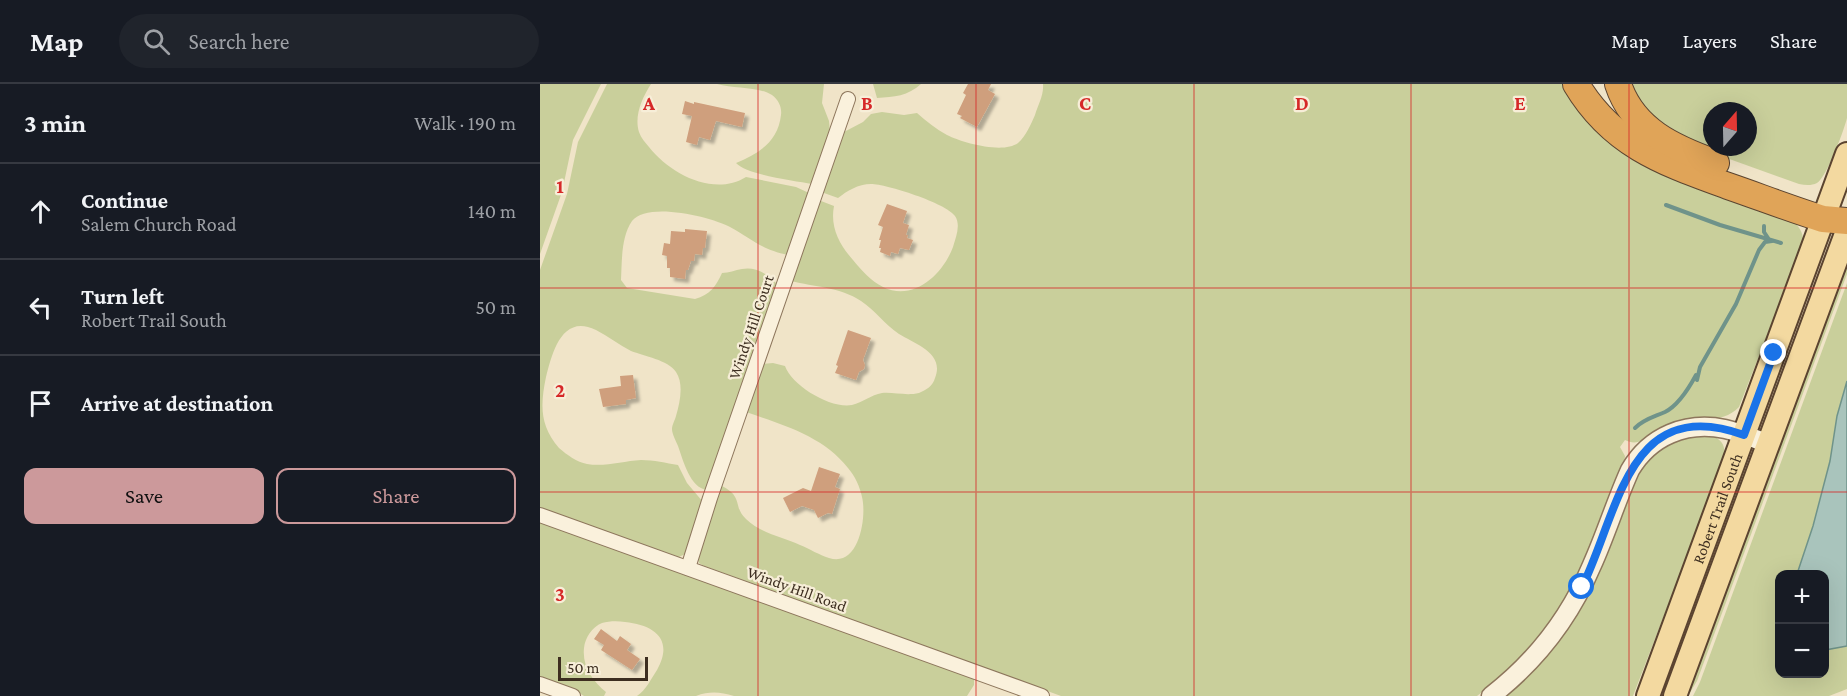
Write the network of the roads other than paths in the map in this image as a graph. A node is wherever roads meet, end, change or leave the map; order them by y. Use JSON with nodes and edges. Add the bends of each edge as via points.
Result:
{"nodes":[{"id":1,"x":1576,"y":84,"type":"edge"},
{"id":2,"x":1618,"y":84,"type":"edge"},
{"id":3,"x":848,"y":99,"type":"dead end"},
{"id":4,"x":1847,"y":154,"type":"edge"},
{"id":5,"x":1837,"y":215,"type":"edge"},
{"id":6,"x":1847,"y":231,"type":"edge"},
{"id":7,"x":1744,"y":435,"type":"junction"},
{"id":8,"x":1769,"y":444,"type":"junction"},
{"id":9,"x":540,"y":515,"type":"edge"},
{"id":10,"x":688,"y":568,"type":"junction"},
{"id":11,"x":540,"y":684,"type":"edge"},
{"id":12,"x":573,"y":696,"type":"edge"},
{"id":13,"x":1042,"y":696,"type":"edge"},
{"id":14,"x":1491,"y":696,"type":"edge"},
{"id":15,"x":1648,"y":696,"type":"edge"},
{"id":16,"x":1676,"y":696,"type":"edge"}],
"edges":[{"from":1,"to":5,"type":"highway","via":[[1612,127],[1653,157]]},
{"from":2,"to":5,"type":"highway","via":[[1639,120],[1666,142]]},
{"from":3,"to":10,"type":"street","name":"Windy Hill Court"},
{"from":4,"to":5,"type":"main road","name":"Robert Trail South"},
{"from":5,"to":7,"type":"main road","name":"Robert Trail South"},
{"from":6,"to":8,"type":"main road","name":"Robert Trail South"},
{"from":7,"to":8,"type":"street"},
{"from":7,"to":14,"type":"street","via":[[1716,427],[1686,428],[1664,436],[1644,451],[1625,482],[1593,564],[1568,612],[1536,655]]},
{"from":7,"to":15,"type":"main road","name":"Robert Trail South"},
{"from":8,"to":16,"type":"main road","name":"Robert Trail South"},
{"from":9,"to":10,"type":"street","name":"Windy Hill Road"},
{"from":10,"to":13,"type":"street","name":"Windy Hill Road"},
{"from":11,"to":12,"type":"street"}]}
